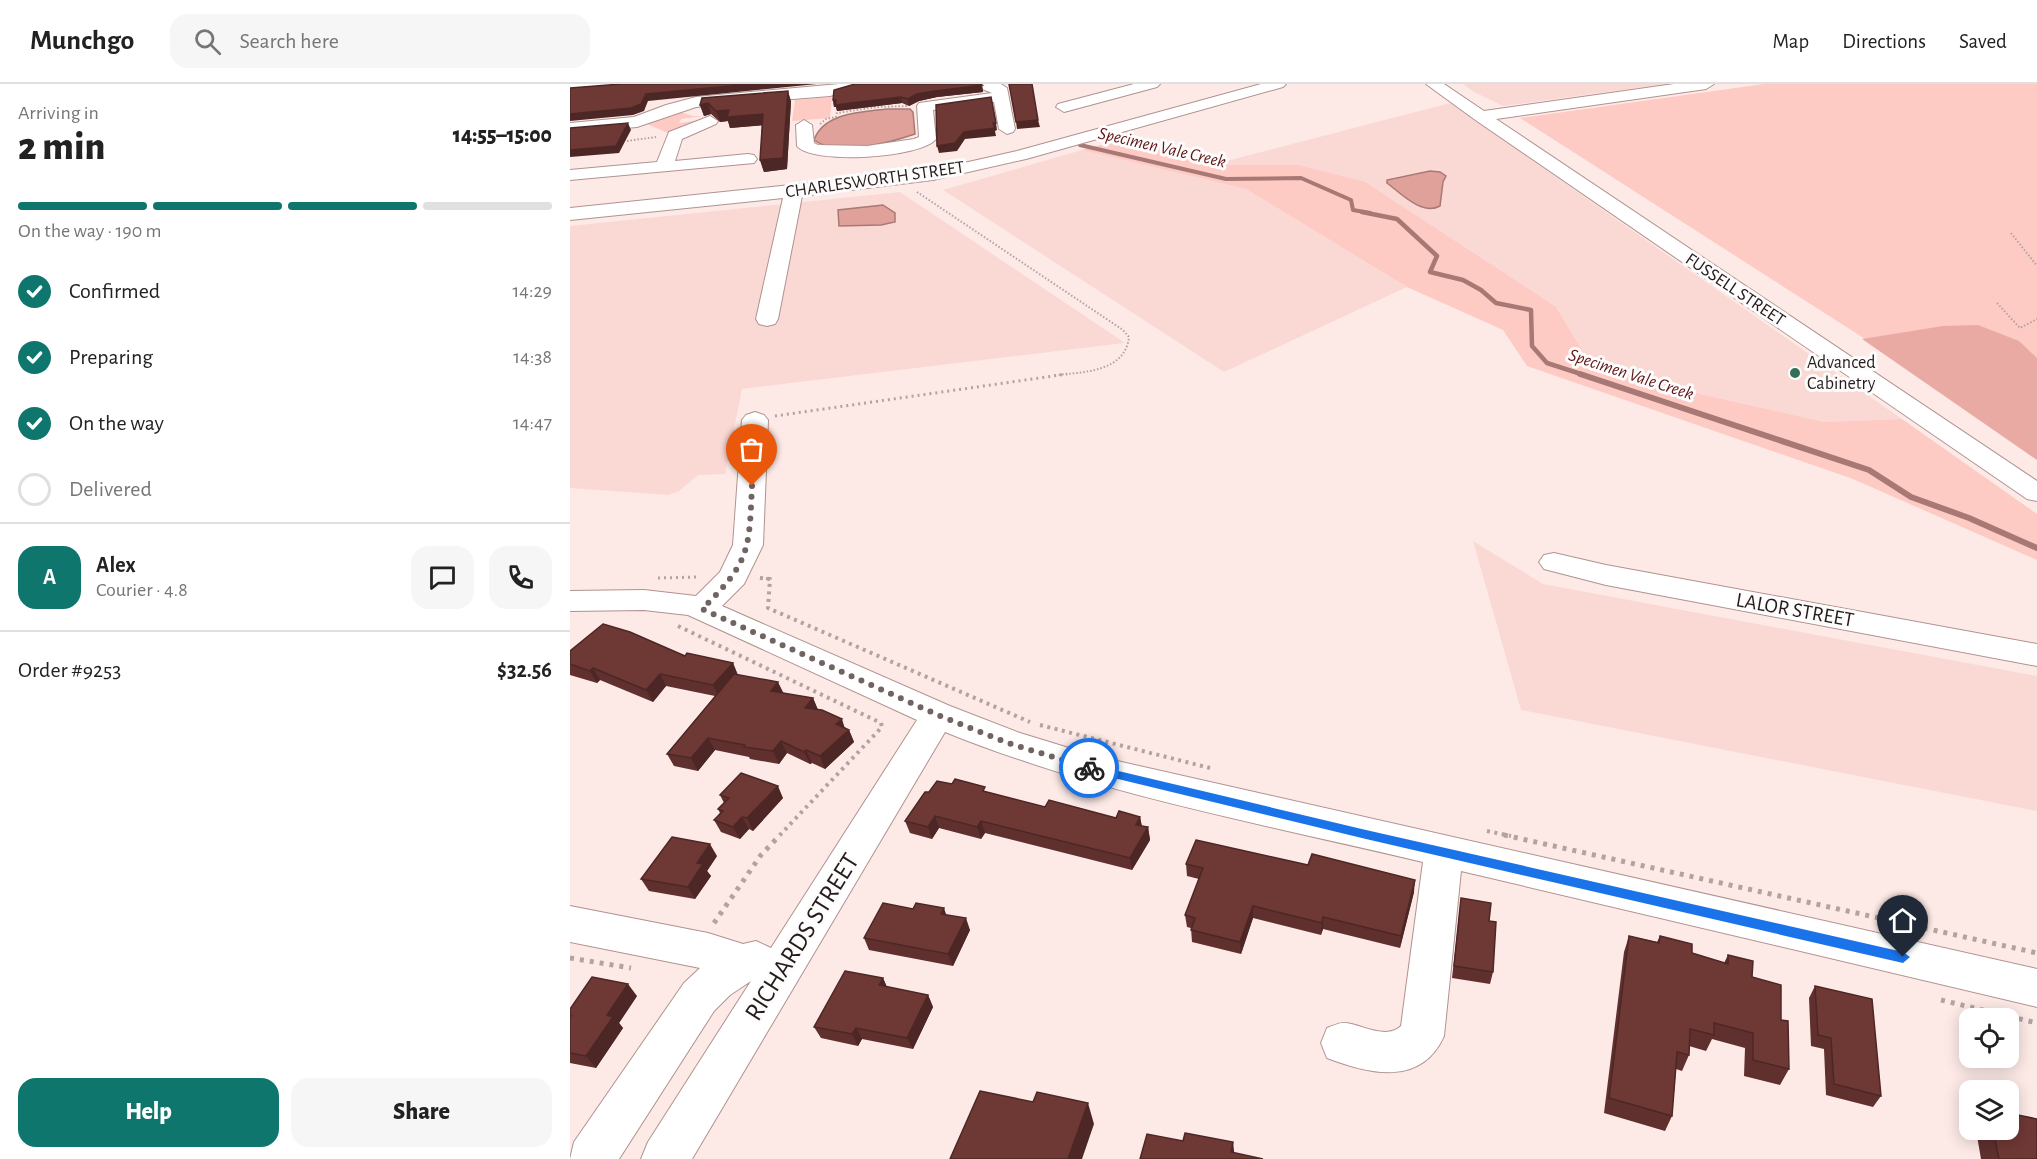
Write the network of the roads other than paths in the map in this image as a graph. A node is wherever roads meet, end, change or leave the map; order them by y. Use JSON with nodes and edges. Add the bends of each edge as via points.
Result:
{"nodes":[{"id":1,"x":622,"y":84,"type":"edge"},
{"id":2,"x":856,"y":84,"type":"edge"},
{"id":3,"x":1083,"y":84,"type":"edge"},
{"id":4,"x":1152,"y":84,"type":"edge"},
{"id":5,"x":1278,"y":84,"type":"edge"},
{"id":6,"x":1434,"y":84,"type":"edge"},
{"id":7,"x":1706,"y":84,"type":"edge"},
{"id":8,"x":967,"y":85,"type":"edge"},
{"id":9,"x":570,"y":88,"type":"edge"},
{"id":10,"x":1001,"y":96,"type":"junction"},
{"id":11,"x":1096,"y":99,"type":"junction"},
{"id":12,"x":660,"y":104,"type":"edge"},
{"id":13,"x":683,"y":105,"type":"junction"},
{"id":14,"x":1064,"y":107,"type":"dead end"},
{"id":15,"x":637,"y":114,"type":"junction"},
{"id":16,"x":1480,"y":116,"type":"junction"},
{"id":17,"x":570,"y":128,"type":"edge"},
{"id":18,"x":805,"y":128,"type":"road end"},
{"id":19,"x":1007,"y":129,"type":"dead end"},
{"id":20,"x":665,"y":138,"type":"junction"},
{"id":21,"x":695,"y":147,"type":"dead end"},
{"id":22,"x":748,"y":159,"type":"dead end"},
{"id":23,"x":664,"y":167,"type":"junction"},
{"id":24,"x":570,"y":176,"type":"edge"},
{"id":25,"x":794,"y":191,"type":"junction"},
{"id":26,"x":570,"y":214,"type":"edge"},
{"id":27,"x":767,"y":320,"type":"dead end"},
{"id":28,"x":755,"y":420,"type":"road end"},
{"id":29,"x":2037,"y":493,"type":"edge"},
{"id":30,"x":1554,"y":562,"type":"dead end"},
{"id":31,"x":570,"y":601,"type":"edge"},
{"id":32,"x":689,"y":617,"type":"junction"},
{"id":33,"x":2037,"y":655,"type":"edge"},
{"id":34,"x":938,"y":715,"type":"junction"},
{"id":35,"x":1444,"y":852,"type":"junction"},
{"id":36,"x":570,"y":924,"type":"edge"},
{"id":37,"x":764,"y":964,"type":"junction"},
{"id":38,"x":2037,"y":988,"type":"edge"},
{"id":39,"x":1343,"y":1043,"type":"dead end"},
{"id":40,"x":591,"y":1159,"type":"edge"},
{"id":41,"x":665,"y":1159,"type":"edge"}],
"edges":[{"from":1,"to":9,"type":"street"},
{"from":2,"to":13,"type":"street","via":[[832,90]]},
{"from":3,"to":11,"type":"street"},
{"from":4,"to":11,"type":"street"},
{"from":5,"to":25,"type":"street","name":"CHARLESWORTH STREET","via":[[1012,158],[909,179]]},
{"from":6,"to":16,"type":"street","name":"FUSSELL STREET"},
{"from":7,"to":16,"type":"street"},
{"from":8,"to":10,"type":"street","via":[[998,87]]},
{"from":10,"to":18,"type":"street","via":[[924,108],[928,139],[916,145],[824,153],[807,148]]},
{"from":10,"to":19,"type":"street"},
{"from":11,"to":14,"type":"street"},
{"from":12,"to":15,"type":"street"},
{"from":13,"to":15,"type":"street"},
{"from":13,"to":20,"type":"street","via":[[711,118]]},
{"from":15,"to":17,"type":"street"},
{"from":15,"to":20,"type":"street"},
{"from":16,"to":29,"type":"street","name":"FUSSELL STREET"},
{"from":20,"to":21,"type":"street"},
{"from":20,"to":23,"type":"street"},
{"from":22,"to":23,"type":"street"},
{"from":23,"to":24,"type":"street"},
{"from":25,"to":26,"type":"street","name":"CHARLESWORTH STREET"},
{"from":25,"to":27,"type":"street"},
{"from":28,"to":32,"type":"street","via":[[749,538],[743,560],[733,577]]},
{"from":30,"to":33,"type":"street","name":"LALOR STREET","via":[[1595,573]]},
{"from":31,"to":32,"type":"street","via":[[678,603]]},
{"from":32,"to":34,"type":"street"},
{"from":34,"to":35,"type":"street","via":[[1008,743],[1095,770]]},
{"from":34,"to":37,"type":"street","name":"RICHARDS STREET"},
{"from":35,"to":38,"type":"street"},
{"from":35,"to":39,"type":"street","via":[[1422,1036],[1404,1052],[1388,1053]]},
{"from":36,"to":37,"type":"street"},
{"from":37,"to":40,"type":"street","name":"RICHARDS STREET","via":[[715,981],[699,997]]},
{"from":37,"to":41,"type":"street","name":"RICHARDS STREET"}]}
